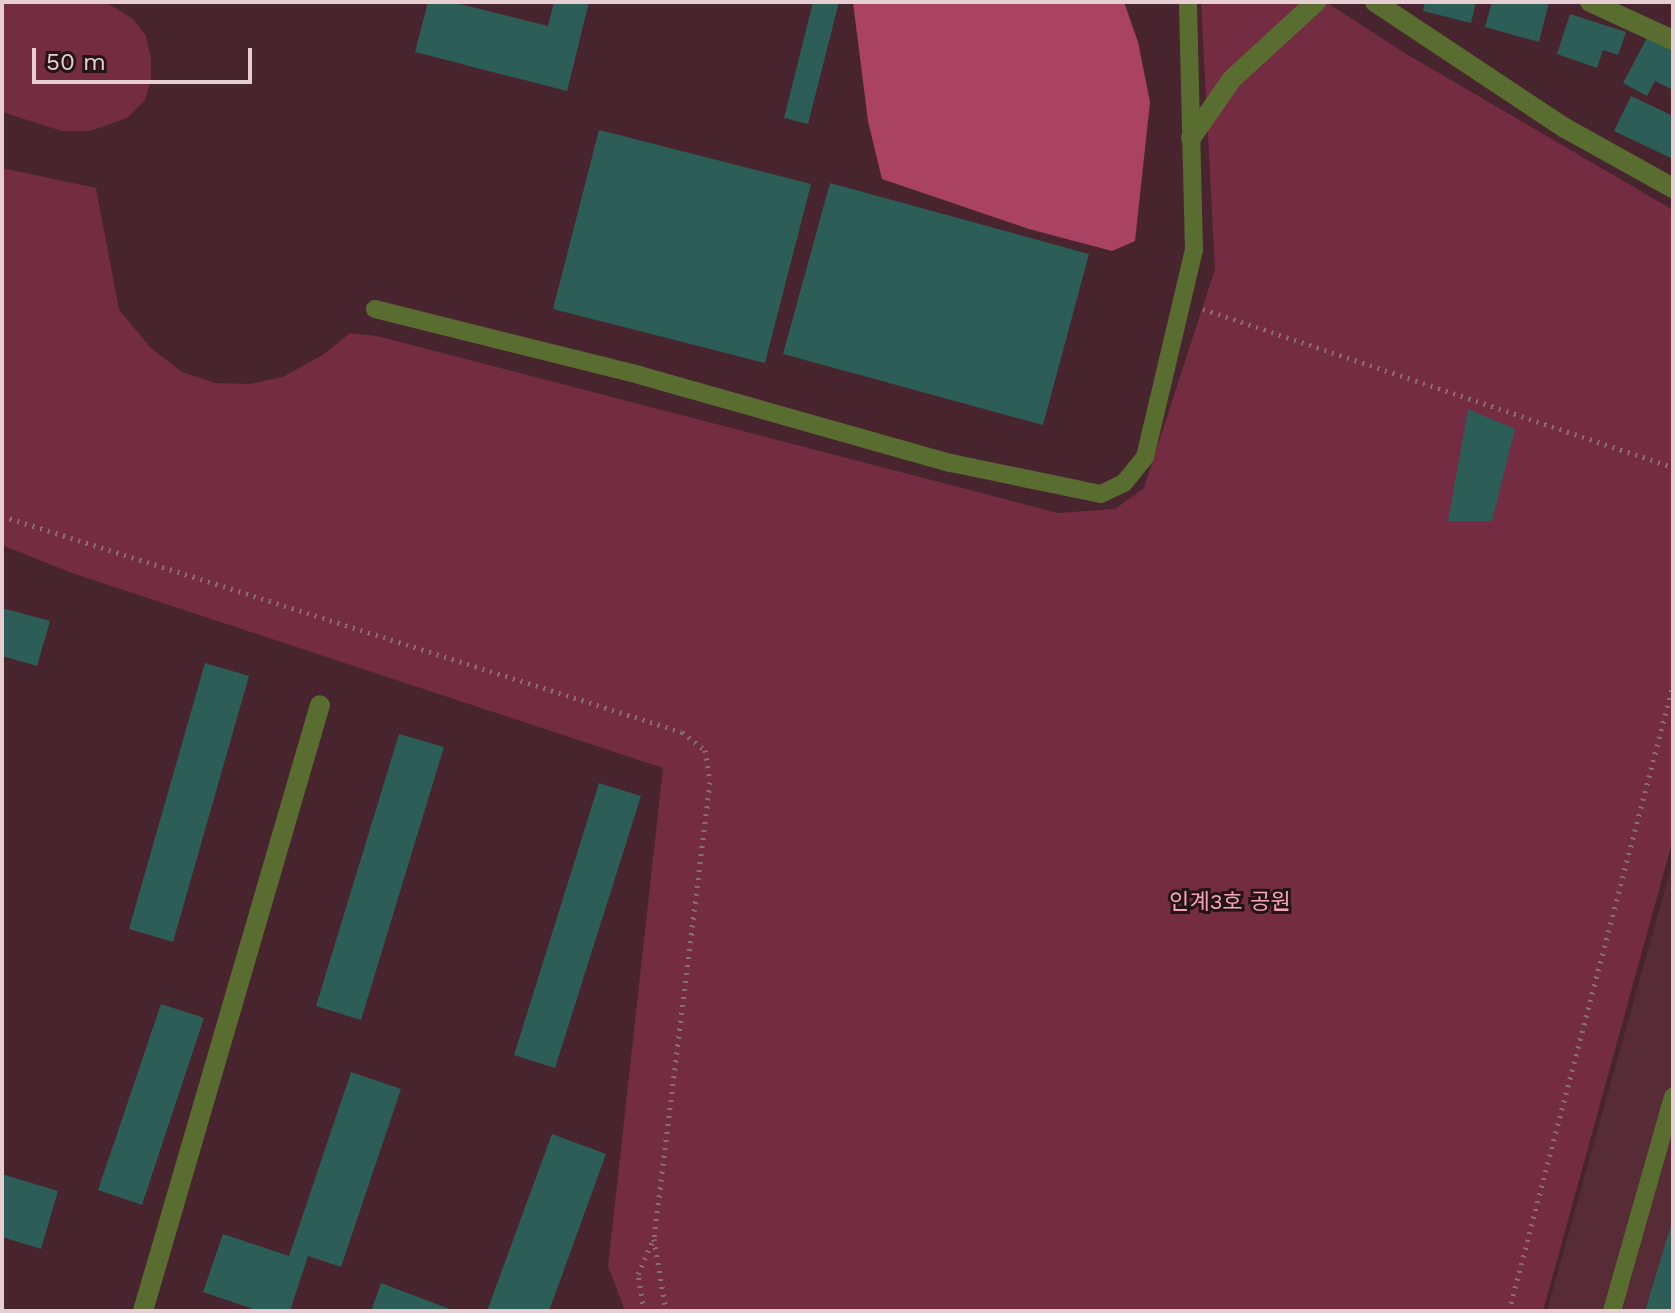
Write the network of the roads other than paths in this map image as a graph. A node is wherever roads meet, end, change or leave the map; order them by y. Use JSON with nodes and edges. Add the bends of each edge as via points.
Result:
{"nodes":[{"id":1,"x":1188,"y":2,"type":"edge"},
{"id":2,"x":1316,"y":2,"type":"edge"},
{"id":3,"x":1375,"y":2,"type":"edge"},
{"id":4,"x":1590,"y":2,"type":"edge"},
{"id":5,"x":1673,"y":40,"type":"edge"},
{"id":6,"x":1191,"y":138,"type":"junction"},
{"id":7,"x":1673,"y":188,"type":"edge"},
{"id":8,"x":375,"y":309,"type":"dead end"},
{"id":9,"x":320,"y":705,"type":"dead end"},
{"id":10,"x":1673,"y":1097,"type":"edge"},
{"id":11,"x":143,"y":1311,"type":"edge"},
{"id":12,"x":1612,"y":1311,"type":"edge"}],
"edges":[{"from":1,"to":6,"type":"lane"},
{"from":2,"to":6,"type":"street","via":[[1232,79]]},
{"from":3,"to":7,"type":"street","via":[[1565,128]]},
{"from":4,"to":5,"type":"street"},
{"from":6,"to":8,"type":"lane","via":[[1194,250],[1145,457],[1124,483],[1101,494],[951,463],[639,375]]},
{"from":9,"to":11,"type":"street"},
{"from":10,"to":12,"type":"lane"}]}
